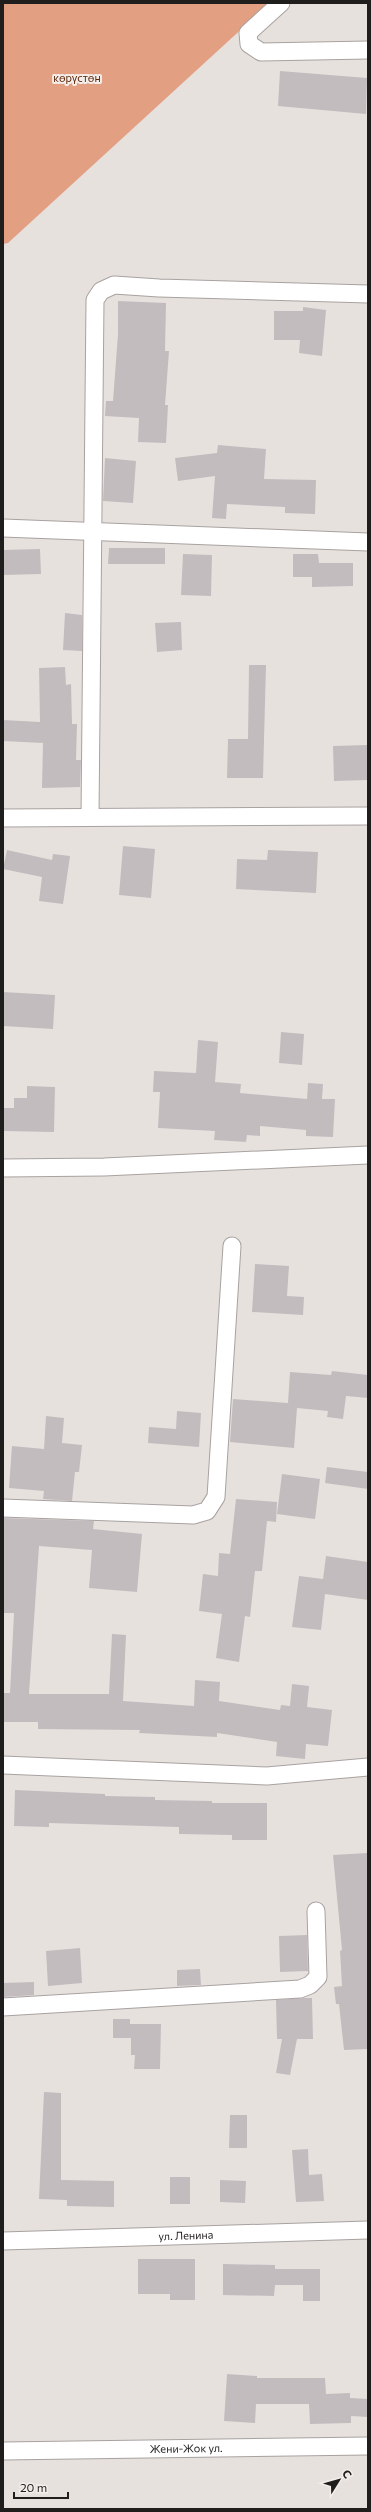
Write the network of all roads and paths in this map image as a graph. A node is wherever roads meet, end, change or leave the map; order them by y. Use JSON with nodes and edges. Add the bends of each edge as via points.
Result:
{"nodes":[{"id":1,"x":281,"y":3,"type":"edge"},
{"id":2,"x":368,"y":50,"type":"edge"},
{"id":3,"x":368,"y":294,"type":"edge"},
{"id":4,"x":3,"y":528,"type":"edge"},
{"id":5,"x":93,"y":533,"type":"junction"},
{"id":6,"x":368,"y":542,"type":"edge"},
{"id":7,"x":368,"y":816,"type":"edge"},
{"id":8,"x":90,"y":817,"type":"junction"},
{"id":9,"x":3,"y":818,"type":"edge"},
{"id":10,"x":368,"y":1155,"type":"edge"},
{"id":11,"x":3,"y":1168,"type":"edge"},
{"id":12,"x":232,"y":1246,"type":"dead end"},
{"id":13,"x":3,"y":1508,"type":"edge"},
{"id":14,"x":3,"y":1765,"type":"edge"},
{"id":15,"x":368,"y":1766,"type":"edge"},
{"id":16,"x":316,"y":1911,"type":"dead end"},
{"id":17,"x":3,"y":2006,"type":"edge"},
{"id":18,"x":368,"y":2230,"type":"edge"},
{"id":19,"x":3,"y":2241,"type":"edge"},
{"id":20,"x":368,"y":2446,"type":"edge"},
{"id":21,"x":3,"y":2450,"type":"edge"}],
"edges":[{"from":1,"to":2,"type":"street","via":[[248,33],[249,44],[261,52]]},
{"from":3,"to":5,"type":"street","via":[[114,285],[101,291],[95,300]]},
{"from":4,"to":5,"type":"street"},
{"from":5,"to":6,"type":"street"},
{"from":5,"to":8,"type":"street"},
{"from":7,"to":8,"type":"street"},
{"from":8,"to":9,"type":"street"},
{"from":10,"to":11,"type":"street","via":[[104,1167]]},
{"from":12,"to":13,"type":"street","via":[[216,1497],[207,1511],[193,1515]]},
{"from":14,"to":15,"type":"street","via":[[267,1776]]},
{"from":16,"to":17,"type":"street","via":[[318,1977],[310,1986],[300,1989]]},
{"from":18,"to":19,"type":"street","name":"ул. Ленина"},
{"from":20,"to":21,"type":"street","name":"Жени-Жок ул."}]}
